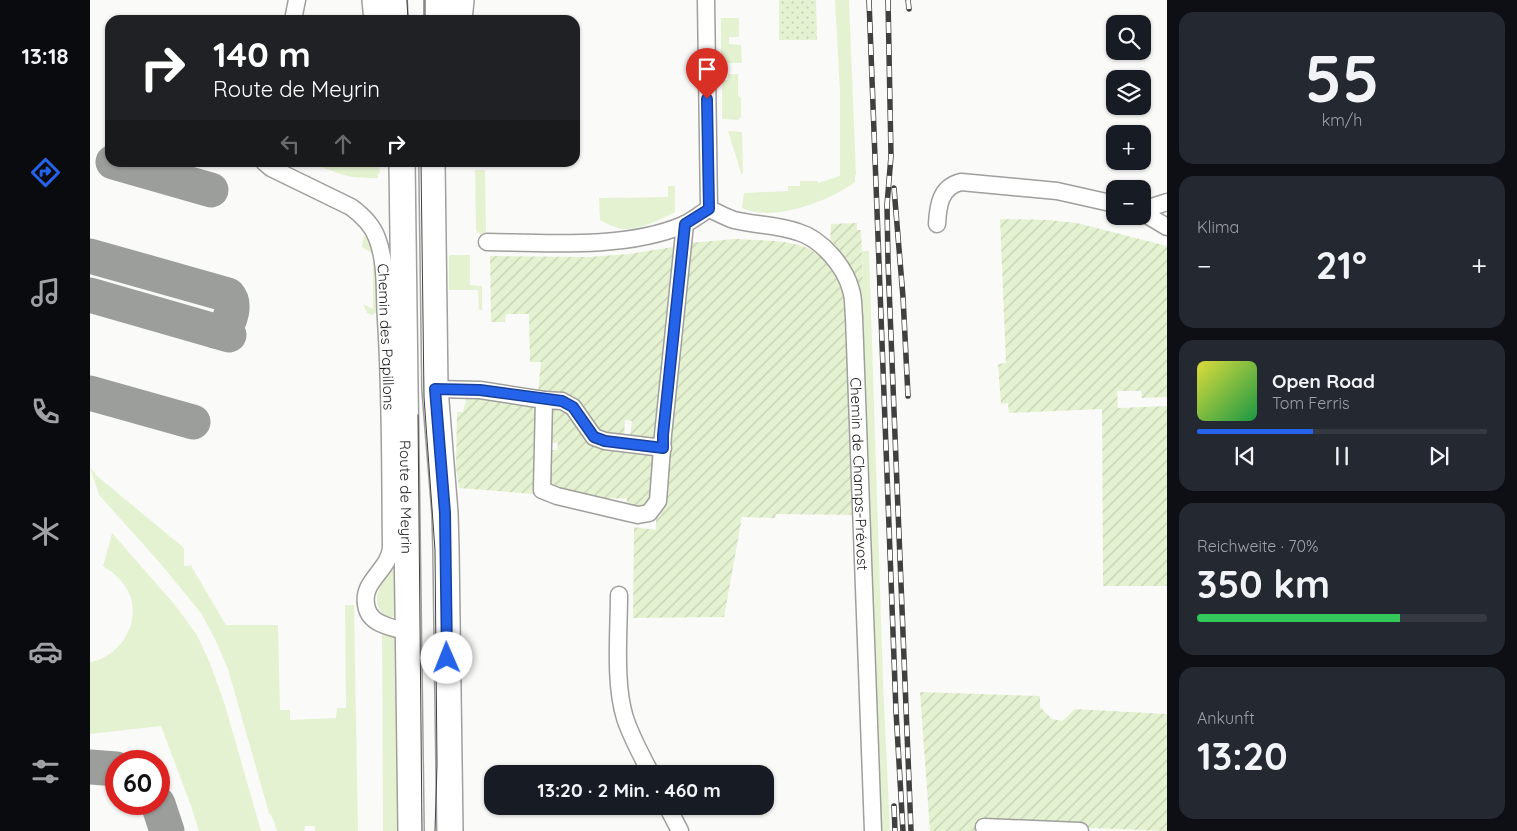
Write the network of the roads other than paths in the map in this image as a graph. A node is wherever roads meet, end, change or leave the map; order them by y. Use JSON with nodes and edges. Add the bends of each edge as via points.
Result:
{"nodes":[{"id":1,"x":297,"y":0,"type":"edge"},
{"id":2,"x":375,"y":0,"type":"edge"},
{"id":3,"x":394,"y":0,"type":"edge"},
{"id":4,"x":437,"y":0,"type":"edge"},
{"id":5,"x":460,"y":0,"type":"edge"},
{"id":6,"x":706,"y":0,"type":"edge"},
{"id":7,"x":294,"y":15,"type":"edge"},
{"id":8,"x":376,"y":15,"type":"edge"},
{"id":9,"x":395,"y":15,"type":"edge"},
{"id":10,"x":437,"y":15,"type":"edge"},
{"id":11,"x":459,"y":15,"type":"edge"},
{"id":12,"x":270,"y":167,"type":"edge"},
{"id":13,"x":388,"y":167,"type":"edge"},
{"id":14,"x":402,"y":167,"type":"edge"},
{"id":15,"x":432,"y":167,"type":"edge"},
{"id":16,"x":439,"y":167,"type":"edge"},
{"id":17,"x":1106,"y":202,"type":"edge"},
{"id":18,"x":1167,"y":202,"type":"edge"},
{"id":19,"x":1151,"y":208,"type":"edge"},
{"id":20,"x":709,"y":209,"type":"junction"},
{"id":21,"x":1151,"y":212,"type":"edge"},
{"id":22,"x":433,"y":213,"type":"junction"},
{"id":23,"x":1167,"y":214,"type":"edge"},
{"id":24,"x":1151,"y":217,"type":"edge"},
{"id":25,"x":685,"y":224,"type":"junction"},
{"id":26,"x":937,"y":224,"type":"dead end"},
{"id":27,"x":1167,"y":227,"type":"edge"},
{"id":28,"x":487,"y":242,"type":"dead end"},
{"id":29,"x":404,"y":244,"type":"junction"},
{"id":30,"x":435,"y":389,"type":"junction"},
{"id":31,"x":544,"y":400,"type":"junction"},
{"id":32,"x":663,"y":448,"type":"junction"},
{"id":33,"x":619,"y":595,"type":"dead end"},
{"id":34,"x":408,"y":632,"type":"junction"},
{"id":35,"x":646,"y":765,"type":"edge"},
{"id":36,"x":672,"y":815,"type":"edge"},
{"id":37,"x":984,"y":827,"type":"dead end"},
{"id":38,"x":410,"y":831,"type":"edge"},
{"id":39,"x":450,"y":831,"type":"edge"},
{"id":40,"x":680,"y":831,"type":"edge"},
{"id":41,"x":873,"y":831,"type":"edge"},
{"id":42,"x":1080,"y":831,"type":"edge"}],
"edges":[{"from":1,"to":7,"type":"street"},
{"from":2,"to":8,"type":"main road"},
{"from":3,"to":9,"type":"main road"},
{"from":4,"to":10,"type":"main road"},
{"from":5,"to":11,"type":"main road"},
{"from":6,"to":20,"type":"street"},
{"from":12,"to":34,"type":"street","name":"Chemin des Papillons","via":[[361,214],[379,244],[385,283],[389,356],[391,548],[390,556],[368,588],[365,598],[373,620]]},
{"from":13,"to":29,"type":"main road","via":[[392,200]]},
{"from":14,"to":29,"type":"main road","name":"Route de Meyrin"},
{"from":15,"to":22,"type":"main road"},
{"from":16,"to":22,"type":"main road"},
{"from":17,"to":26,"type":"street","via":[[1057,191],[961,182],[945,191],[938,206]]},
{"from":18,"to":19,"type":"street"},
{"from":20,"to":25,"type":"street"},
{"from":20,"to":41,"type":"street","name":"Chemin de Champs-Prévost","via":[[732,219],[800,232],[831,255],[851,290]]},
{"from":21,"to":23,"type":"street"},
{"from":22,"to":30,"type":"main road"},
{"from":24,"to":27,"type":"street"},
{"from":25,"to":28,"type":"street","via":[[662,232],[616,240],[550,244]]},
{"from":25,"to":32,"type":"street"},
{"from":29,"to":34,"type":"main road","name":"Route de Meyrin"},
{"from":30,"to":31,"type":"street","via":[[480,390]]},
{"from":30,"to":39,"type":"main road","via":[[445,513]]},
{"from":31,"to":32,"type":"street","via":[[562,401],[573,407],[594,437]]},
{"from":31,"to":32,"type":"street","via":[[542,490],[629,514],[648,513],[658,501]]},
{"from":33,"to":35,"type":"street","via":[[622,703],[631,734]]},
{"from":34,"to":38,"type":"main road","name":"Route de Meyrin"},
{"from":36,"to":40,"type":"street"},
{"from":37,"to":42,"type":"street"}]}
